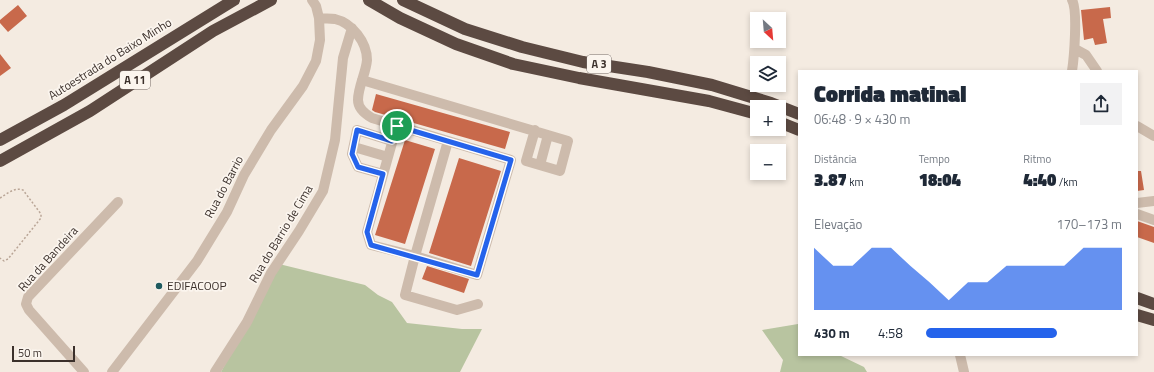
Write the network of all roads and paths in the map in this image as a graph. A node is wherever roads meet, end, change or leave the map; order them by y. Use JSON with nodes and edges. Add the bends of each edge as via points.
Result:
{"nodes":[{"id":1,"x":234,"y":0,"type":"edge"},
{"id":2,"x":271,"y":0,"type":"edge"},
{"id":3,"x":312,"y":0,"type":"edge"},
{"id":4,"x":369,"y":0,"type":"edge"},
{"id":5,"x":403,"y":0,"type":"edge"},
{"id":6,"x":1072,"y":0,"type":"edge"},
{"id":7,"x":319,"y":18,"type":"junction"},
{"id":8,"x":352,"y":28,"type":"junction"},
{"id":9,"x":1075,"y":49,"type":"junction"},
{"id":10,"x":1072,"y":70,"type":"edge"},
{"id":11,"x":1096,"y":70,"type":"edge"},
{"id":12,"x":362,"y":80,"type":"junction"},
{"id":13,"x":750,"y":112,"type":"edge"},
{"id":14,"x":798,"y":114,"type":"edge"},
{"id":15,"x":786,"y":125,"type":"edge"},
{"id":16,"x":397,"y":126,"type":"junction"},
{"id":17,"x":1138,"y":127,"type":"edge"},
{"id":18,"x":535,"y":130,"type":"junction"},
{"id":19,"x":798,"y":130,"type":"edge"},
{"id":20,"x":548,"y":135,"type":"junction"},
{"id":21,"x":1154,"y":136,"type":"edge"},
{"id":22,"x":0,"y":140,"type":"edge"},
{"id":23,"x":392,"y":141,"type":"junction"},
{"id":24,"x":448,"y":141,"type":"junction"},
{"id":25,"x":354,"y":147,"type":"junction"},
{"id":26,"x":388,"y":157,"type":"junction"},
{"id":27,"x":0,"y":161,"type":"edge"},
{"id":28,"x":540,"y":165,"type":"junction"},
{"id":29,"x":383,"y":174,"type":"junction"},
{"id":30,"x":0,"y":198,"type":"edge"},
{"id":31,"x":1154,"y":201,"type":"edge"},
{"id":32,"x":118,"y":202,"type":"dead end"},
{"id":33,"x":1138,"y":203,"type":"edge"},
{"id":34,"x":1138,"y":214,"type":"edge"},
{"id":35,"x":1154,"y":220,"type":"edge"},
{"id":36,"x":415,"y":256,"type":"junction"},
{"id":37,"x":0,"y":258,"type":"edge"},
{"id":38,"x":1138,"y":298,"type":"edge"},
{"id":39,"x":478,"y":304,"type":"dead end"},
{"id":40,"x":1154,"y":304,"type":"edge"},
{"id":41,"x":1138,"y":315,"type":"edge"},
{"id":42,"x":1154,"y":320,"type":"edge"},
{"id":43,"x":960,"y":356,"type":"edge"},
{"id":44,"x":84,"y":372,"type":"edge"},
{"id":45,"x":112,"y":372,"type":"edge"},
{"id":46,"x":215,"y":372,"type":"edge"},
{"id":47,"x":964,"y":372,"type":"edge"}],
"edges":[{"from":1,"to":22,"type":"highway","name":"Autoestrada do Baixo Minho","number":"A 11","via":[[64,105]]},
{"from":2,"to":27,"type":"highway","number":"A 11","via":[[214,32],[90,110]]},
{"from":3,"to":7,"type":"street","name":"Rua do Barrio"},
{"from":4,"to":13,"type":"highway","number":"A 3","via":[[400,18],[456,44],[513,64],[709,101]]},
{"from":5,"to":14,"type":"highway","number":"A 3","via":[[465,29],[522,48],[583,62],[712,85]]},
{"from":6,"to":9,"type":"street"},
{"from":7,"to":8,"type":"street","via":[[334,19]]},
{"from":7,"to":45,"type":"street","name":"Rua do Barrio","via":[[320,40],[316,61],[303,86],[271,130],[244,174],[227,212],[197,261]]},
{"from":8,"to":12,"type":"street","via":[[365,49],[367,61]]},
{"from":8,"to":46,"type":"street","name":"Rua do Barrio de Cima","via":[[343,58],[335,140],[323,192],[271,273],[247,322]]},
{"from":9,"to":10,"type":"street"},
{"from":9,"to":11,"type":"street","via":[[1086,55]]},
{"from":12,"to":16,"type":"street","via":[[358,100],[362,112]]},
{"from":12,"to":18,"type":"street"},
{"from":15,"to":19,"type":"highway"},
{"from":16,"to":23,"type":"street"},
{"from":16,"to":24,"type":"street"},
{"from":17,"to":21,"type":"street"},
{"from":18,"to":20,"type":"street"},
{"from":18,"to":28,"type":"street","via":[[526,161]]},
{"from":20,"to":28,"type":"street"},
{"from":20,"to":28,"type":"street","via":[[568,141],[560,172]]},
{"from":23,"to":25,"type":"street","via":[[357,130]]},
{"from":23,"to":26,"type":"street"},
{"from":24,"to":36,"type":"street"},
{"from":24,"to":36,"type":"street","via":[[511,160],[477,275]]},
{"from":25,"to":26,"type":"street"},
{"from":25,"to":29,"type":"street","via":[[352,154],[358,167]]},
{"from":26,"to":29,"type":"street"},
{"from":29,"to":36,"type":"street","via":[[367,232],[371,245]]},
{"from":30,"to":37,"type":"path","via":[[14,190],[23,190],[41,214],[41,218],[8,259],[4,261]]},
{"from":31,"to":33,"type":"street"},
{"from":32,"to":44,"type":"street","name":"Rua da Bandeira","via":[[28,298],[26,304]]},
{"from":34,"to":35,"type":"street"},
{"from":36,"to":39,"type":"street","via":[[405,295],[457,310]]},
{"from":38,"to":40,"type":"highway"},
{"from":41,"to":42,"type":"highway"},
{"from":43,"to":47,"type":"street"}]}
